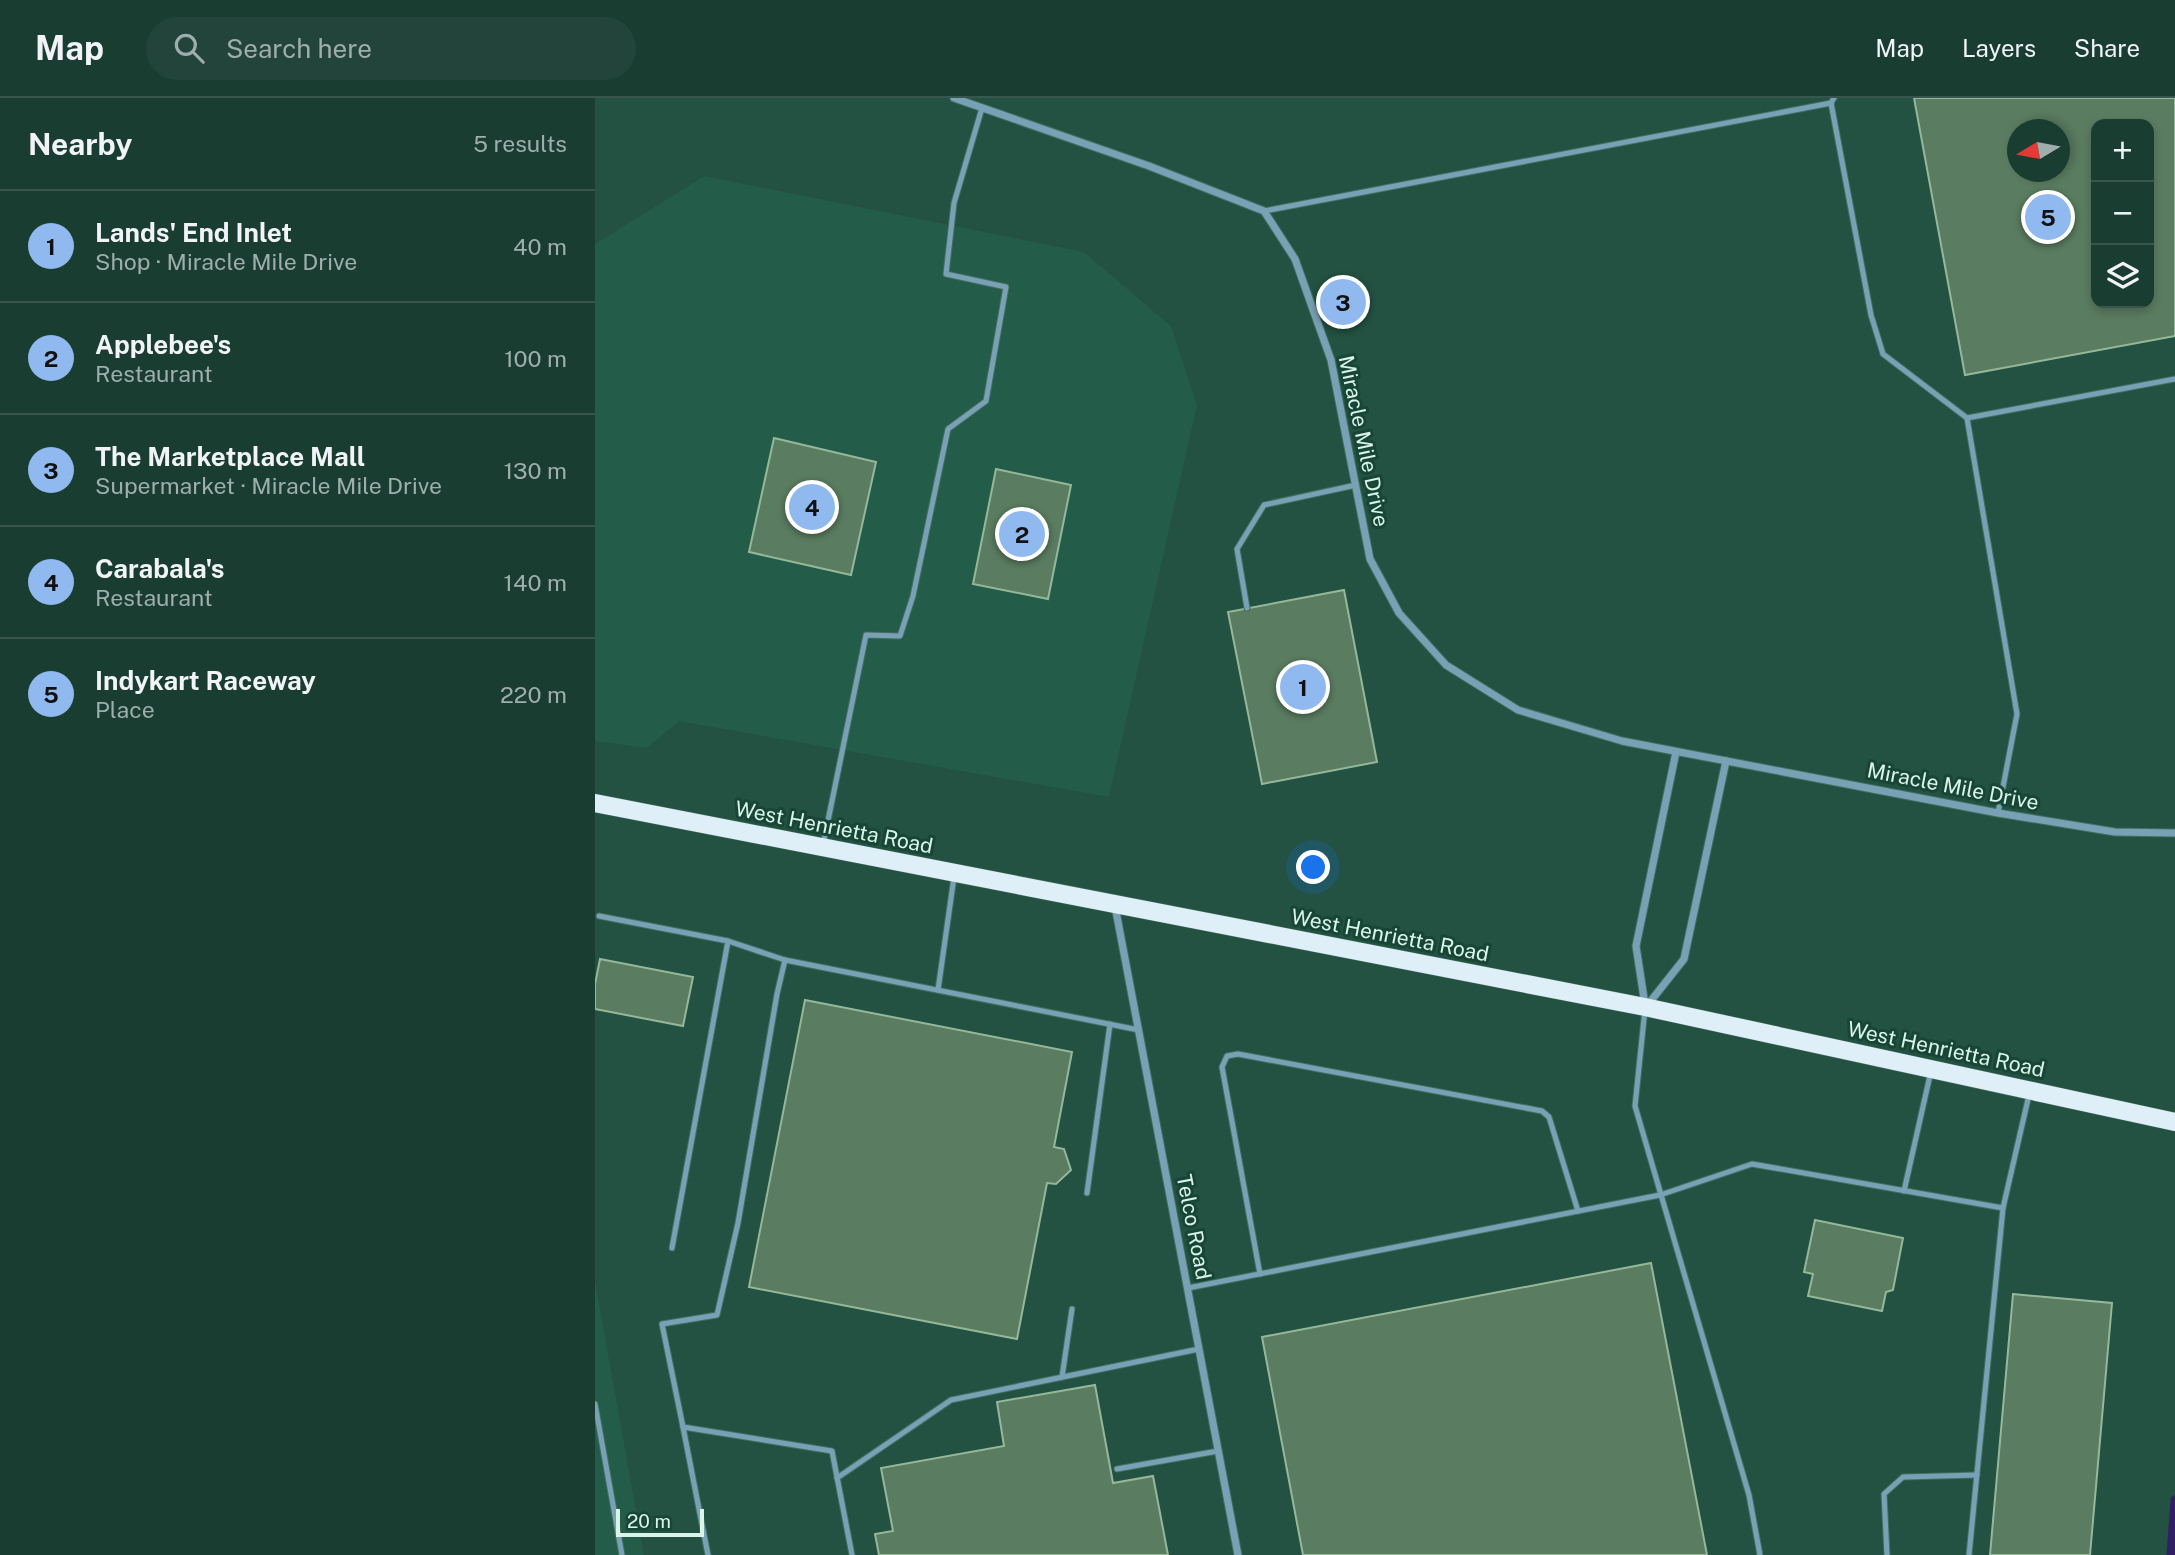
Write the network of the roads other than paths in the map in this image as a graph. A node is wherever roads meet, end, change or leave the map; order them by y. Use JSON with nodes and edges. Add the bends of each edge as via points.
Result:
{"nodes":[{"id":1,"x":954,"y":98,"type":"edge"},
{"id":2,"x":1832,"y":101,"type":"edge"},
{"id":3,"x":982,"y":108,"type":"junction"},
{"id":4,"x":1264,"y":211,"type":"junction"},
{"id":5,"x":2175,"y":379,"type":"edge"},
{"id":6,"x":1967,"y":418,"type":"junction"},
{"id":7,"x":1356,"y":485,"type":"junction"},
{"id":8,"x":1247,"y":608,"type":"dead end"},
{"id":9,"x":1676,"y":752,"type":"junction"},
{"id":10,"x":1726,"y":761,"type":"junction"},
{"id":11,"x":595,"y":803,"type":"edge"},
{"id":12,"x":1998,"y":813,"type":"junction"},
{"id":13,"x":2175,"y":833,"type":"edge"},
{"id":14,"x":823,"y":848,"type":"junction"},
{"id":15,"x":955,"y":874,"type":"junction"},
{"id":16,"x":1115,"y":906,"type":"junction"},
{"id":17,"x":599,"y":916,"type":"dead end"},
{"id":18,"x":728,"y":941,"type":"junction"},
{"id":19,"x":785,"y":960,"type":"junction"},
{"id":20,"x":938,"y":990,"type":"junction"},
{"id":21,"x":1645,"y":1007,"type":"junction"},
{"id":22,"x":1110,"y":1024,"type":"junction"},
{"id":23,"x":1139,"y":1030,"type":"junction"},
{"id":24,"x":1931,"y":1069,"type":"junction"},
{"id":25,"x":2030,"y":1091,"type":"junction"},
{"id":26,"x":2169,"y":1121,"type":"edge"},
{"id":27,"x":1904,"y":1191,"type":"junction"},
{"id":28,"x":1087,"y":1193,"type":"dead end"},
{"id":29,"x":1660,"y":1195,"type":"junction"},
{"id":30,"x":2003,"y":1208,"type":"junction"},
{"id":31,"x":1578,"y":1211,"type":"junction"},
{"id":32,"x":672,"y":1248,"type":"dead end"},
{"id":33,"x":1260,"y":1274,"type":"junction"},
{"id":34,"x":1188,"y":1288,"type":"junction"},
{"id":35,"x":1072,"y":1309,"type":"dead end"},
{"id":36,"x":1199,"y":1349,"type":"junction"},
{"id":37,"x":1062,"y":1377,"type":"junction"},
{"id":38,"x":595,"y":1404,"type":"edge"},
{"id":39,"x":683,"y":1427,"type":"junction"},
{"id":40,"x":1218,"y":1451,"type":"junction"},
{"id":41,"x":1117,"y":1469,"type":"dead end"},
{"id":42,"x":1977,"y":1475,"type":"junction"},
{"id":43,"x":837,"y":1478,"type":"junction"},
{"id":44,"x":622,"y":1555,"type":"edge"},
{"id":45,"x":708,"y":1555,"type":"edge"},
{"id":46,"x":852,"y":1555,"type":"edge"},
{"id":47,"x":1238,"y":1555,"type":"edge"},
{"id":48,"x":1760,"y":1555,"type":"edge"},
{"id":49,"x":1887,"y":1555,"type":"edge"},
{"id":50,"x":1969,"y":1555,"type":"edge"}],
"edges":[{"from":1,"to":3,"type":"street"},
{"from":2,"to":4,"type":"lane"},
{"from":2,"to":6,"type":"lane","via":[[1871,315],[1883,354]]},
{"from":3,"to":4,"type":"street"},
{"from":3,"to":14,"type":"lane","via":[[954,203],[946,274],[1006,287],[986,401],[948,429],[913,596],[900,636],[866,635]]},
{"from":4,"to":7,"type":"street","name":"Miracle Mile Drive","via":[[1295,259],[1331,360]]},
{"from":5,"to":6,"type":"lane"},
{"from":6,"to":12,"type":"lane","via":[[2017,714]]},
{"from":7,"to":8,"type":"lane","via":[[1264,505],[1237,550]]},
{"from":7,"to":9,"type":"street","name":"Miracle Mile Drive","via":[[1370,559],[1399,613],[1446,665],[1518,710]]},
{"from":9,"to":10,"type":"street","name":"Miracle Mile Drive"},
{"from":9,"to":21,"type":"street","via":[[1636,946]]},
{"from":10,"to":12,"type":"street","name":"Miracle Mile Drive"},
{"from":10,"to":21,"type":"street","via":[[1684,959]]},
{"from":11,"to":14,"type":"main road","name":"West Henrietta Road"},
{"from":12,"to":13,"type":"street","name":"Miracle Mile Drive","via":[[2115,832]]},
{"from":14,"to":15,"type":"main road","name":"West Henrietta Road"},
{"from":15,"to":16,"type":"main road","name":"West Henrietta Road"},
{"from":15,"to":20,"type":"lane"},
{"from":16,"to":21,"type":"main road","name":"West Henrietta Road"},
{"from":16,"to":23,"type":"street","name":"Telco Road"},
{"from":17,"to":18,"type":"lane"},
{"from":18,"to":19,"type":"lane"},
{"from":18,"to":32,"type":"lane"},
{"from":19,"to":20,"type":"lane"},
{"from":19,"to":39,"type":"lane","via":[[717,1315],[662,1324]]},
{"from":20,"to":22,"type":"lane"},
{"from":21,"to":24,"type":"main road","name":"West Henrietta Road"},
{"from":21,"to":29,"type":"lane","via":[[1635,1106]]},
{"from":22,"to":23,"type":"lane"},
{"from":22,"to":28,"type":"lane"},
{"from":23,"to":34,"type":"street","name":"Telco Road"},
{"from":24,"to":25,"type":"main road","name":"West Henrietta Road"},
{"from":24,"to":27,"type":"lane"},
{"from":25,"to":26,"type":"main road","name":"West Henrietta Road"},
{"from":25,"to":30,"type":"lane"},
{"from":27,"to":29,"type":"lane","via":[[1752,1164]]},
{"from":27,"to":30,"type":"lane"},
{"from":29,"to":31,"type":"lane"},
{"from":29,"to":48,"type":"lane","via":[[1749,1495]]},
{"from":30,"to":42,"type":"lane"},
{"from":31,"to":33,"type":"lane"},
{"from":31,"to":33,"type":"lane","via":[[1549,1117],[1542,1111],[1238,1054],[1227,1056],[1222,1067]]},
{"from":33,"to":34,"type":"lane"},
{"from":34,"to":36,"type":"street","name":"Telco Road"},
{"from":35,"to":37,"type":"lane"},
{"from":36,"to":37,"type":"lane"},
{"from":36,"to":40,"type":"street","name":"Telco Road"},
{"from":37,"to":43,"type":"lane","via":[[951,1400]]},
{"from":38,"to":44,"type":"lane"},
{"from":39,"to":43,"type":"lane","via":[[832,1451]]},
{"from":39,"to":45,"type":"lane"},
{"from":40,"to":41,"type":"lane"},
{"from":40,"to":47,"type":"street","name":"Telco Road"},
{"from":42,"to":49,"type":"lane","via":[[1903,1477],[1884,1494]]},
{"from":42,"to":50,"type":"lane"},
{"from":43,"to":46,"type":"lane"}]}
